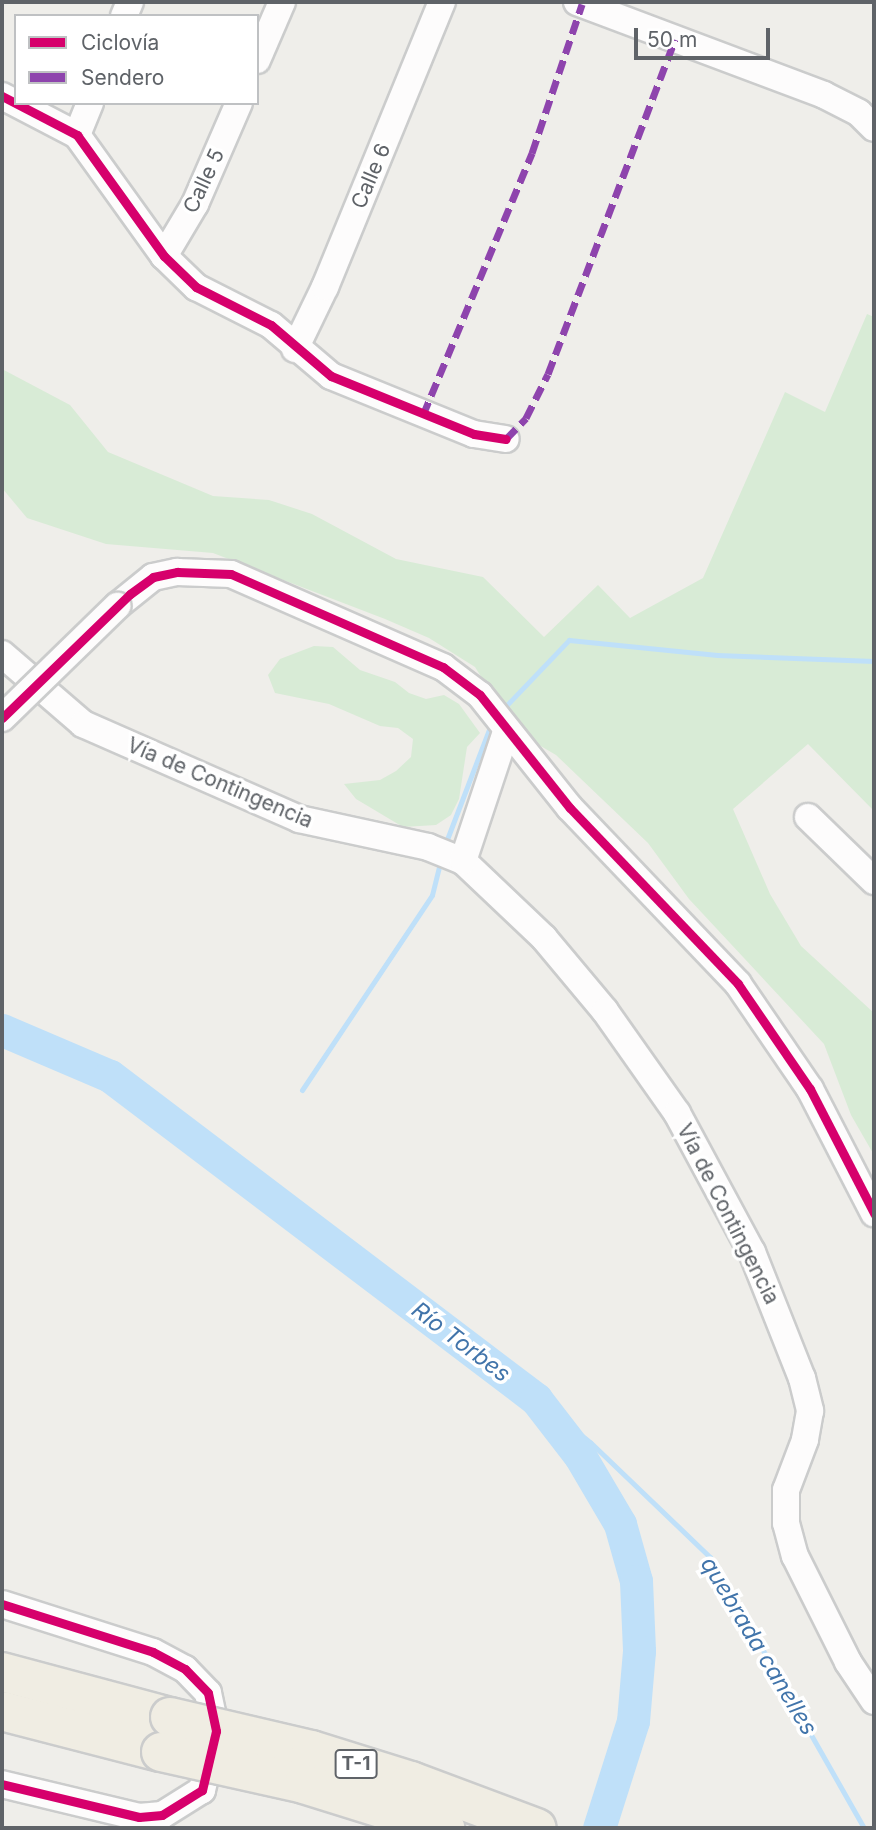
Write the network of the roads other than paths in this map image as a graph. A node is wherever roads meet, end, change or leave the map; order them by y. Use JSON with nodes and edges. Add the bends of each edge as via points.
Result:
{"nodes":[{"id":1,"x":282,"y":2,"type":"edge"},
{"id":2,"x":442,"y":2,"type":"edge"},
{"id":3,"x":577,"y":2,"type":"edge"},
{"id":4,"x":259,"y":55,"type":"edge"},
{"id":5,"x":19,"y":105,"type":"edge"},
{"id":6,"x":89,"y":105,"type":"edge"},
{"id":7,"x":238,"y":105,"type":"edge"},
{"id":8,"x":874,"y":128,"type":"edge"},
{"id":9,"x":77,"y":135,"type":"junction"},
{"id":10,"x":164,"y":256,"type":"junction"},
{"id":11,"x":295,"y":349,"type":"junction"},
{"id":12,"x":506,"y":439,"type":"dead end"},
{"id":13,"x":2,"y":654,"type":"edge"},
{"id":14,"x":2,"y":718,"type":"edge"},
{"id":15,"x":506,"y":733,"type":"junction"},
{"id":16,"x":808,"y":817,"type":"dead end"},
{"id":17,"x":463,"y":861,"type":"junction"},
{"id":18,"x":874,"y":881,"type":"edge"},
{"id":19,"x":874,"y":1213,"type":"edge"},
{"id":20,"x":2,"y":1604,"type":"edge"},
{"id":21,"x":2,"y":1672,"type":"edge"},
{"id":22,"x":874,"y":1701,"type":"edge"},
{"id":23,"x":2,"y":1711,"type":"edge"},
{"id":24,"x":166,"y":1734,"type":"junction"},
{"id":25,"x":2,"y":1784,"type":"edge"},
{"id":26,"x":445,"y":1828,"type":"edge"},
{"id":27,"x":537,"y":1828,"type":"edge"}],
"edges":[{"from":1,"to":4,"type":"street"},
{"from":2,"to":11,"type":"street","name":"Calle 6"},
{"from":3,"to":8,"type":"street","via":[[824,94],[859,113]]},
{"from":5,"to":9,"type":"street"},
{"from":6,"to":9,"type":"street"},
{"from":7,"to":10,"type":"street","name":"Calle 5","via":[[195,204]]},
{"from":9,"to":10,"type":"street"},
{"from":10,"to":11,"type":"street","via":[[196,287],[271,325]]},
{"from":11,"to":12,"type":"street","via":[[331,376],[423,415]]},
{"from":13,"to":17,"type":"street","name":"Vía de Contingencia","via":[[83,724],[299,819],[428,847]]},
{"from":14,"to":15,"type":"street","bridge":true,"via":[[117,606],[153,577],[177,572],[230,574],[443,667],[480,695]]},
{"from":15,"to":17,"type":"street"},
{"from":15,"to":19,"type":"street","via":[[569,808],[738,984],[810,1089]]},
{"from":16,"to":18,"type":"street"},
{"from":17,"to":22,"type":"street","name":"Vía de Contingencia","via":[[544,938],[605,1012],[677,1113],[752,1252],[803,1378],[810,1411],[805,1440],[786,1490],[786,1523],[795,1556],[848,1662]]},
{"from":20,"to":25,"type":"street","via":[[153,1652],[185,1669],[208,1693],[216,1731],[202,1790],[162,1815],[139,1817]]},
{"from":21,"to":24,"type":"highway","number":"T-1"},
{"from":23,"to":24,"type":"highway","number":"T-1"},
{"from":24,"to":26,"type":"highway","number":"T-1","bridge":true},
{"from":24,"to":27,"type":"highway","number":"T-1","bridge":true,"via":[[311,1750]]}]}
